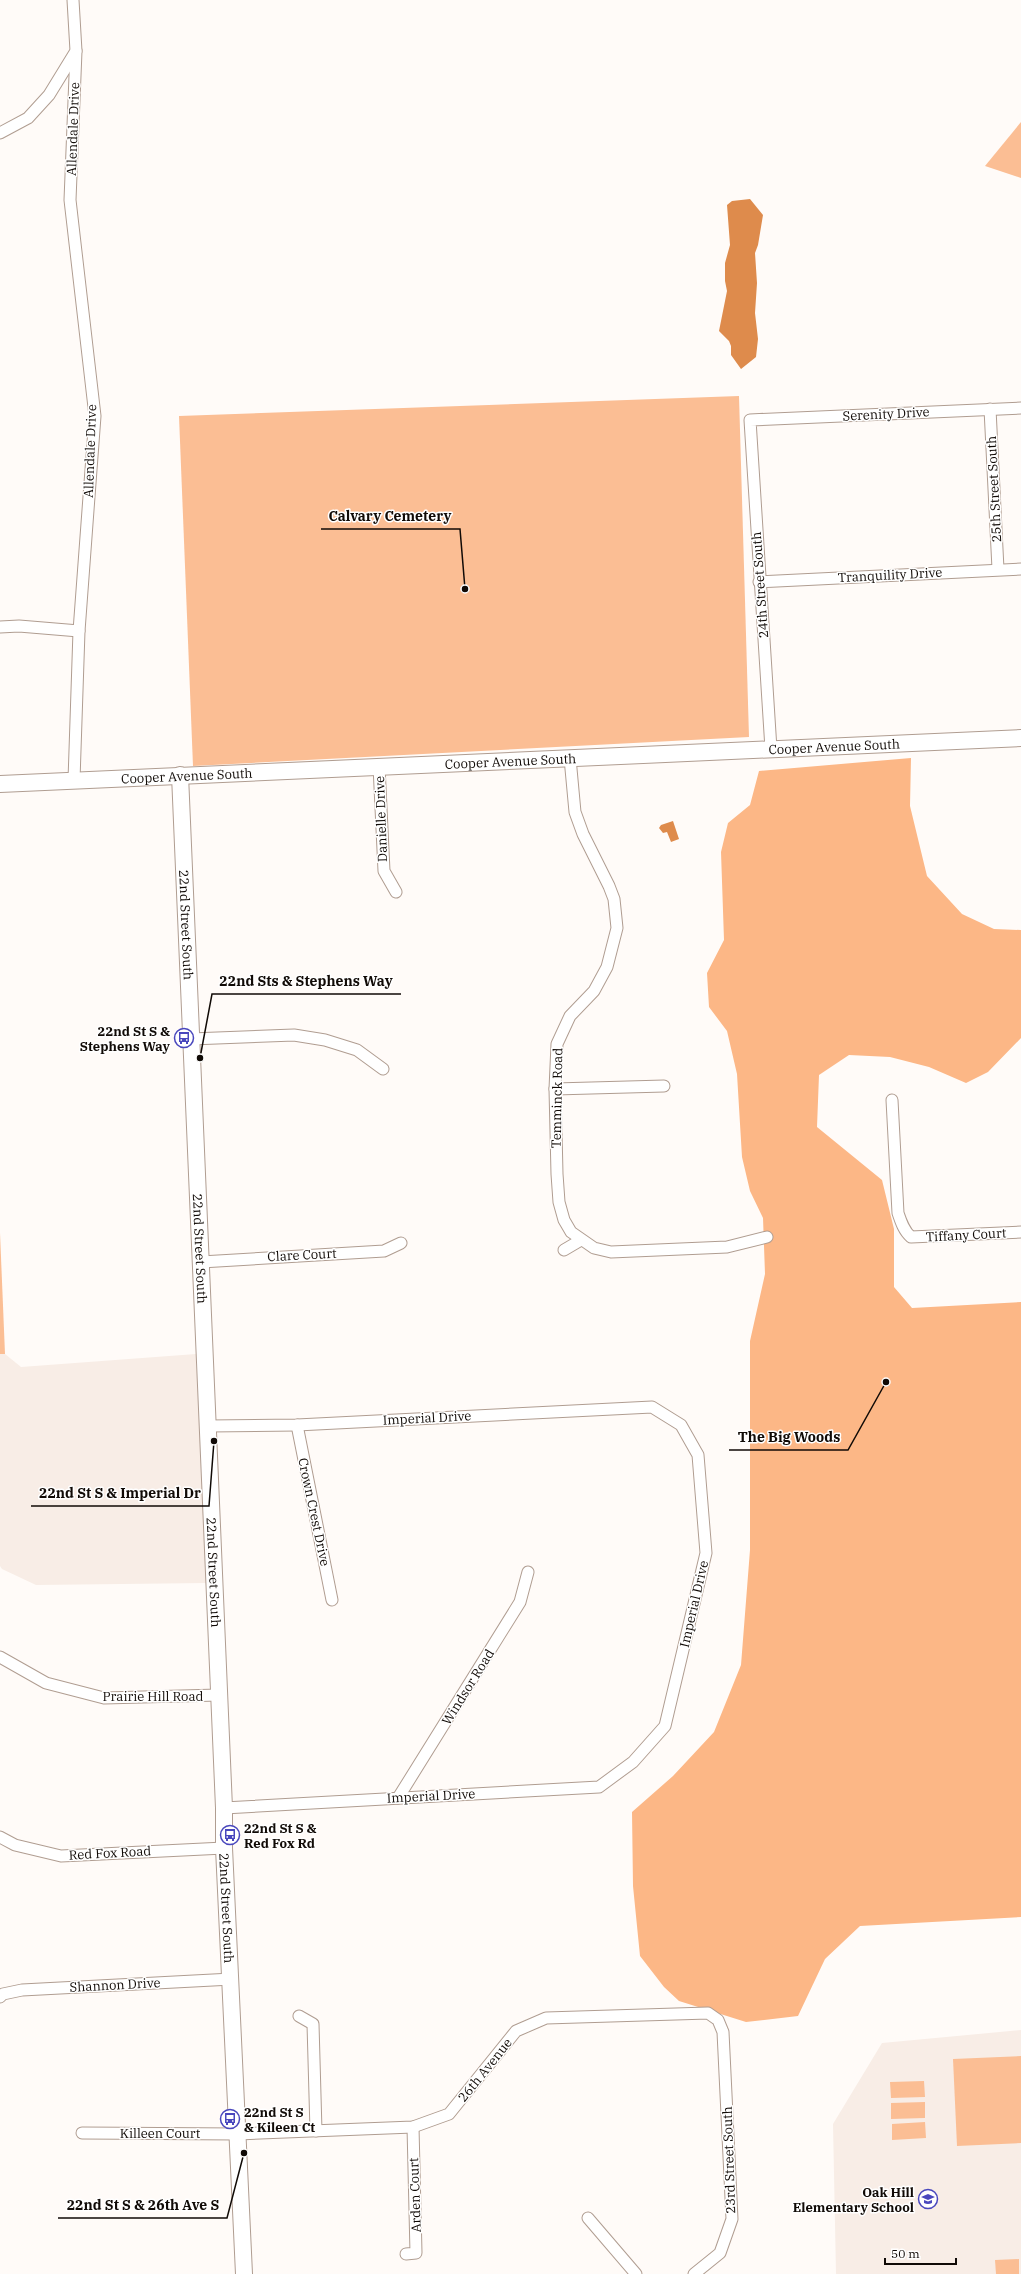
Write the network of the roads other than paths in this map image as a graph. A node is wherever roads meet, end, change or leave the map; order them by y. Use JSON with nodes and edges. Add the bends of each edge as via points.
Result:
{"nodes":[{"id":1,"x":73,"y":0,"type":"edge"},
{"id":2,"x":76,"y":52,"type":"junction"},
{"id":3,"x":0,"y":133,"type":"edge"},
{"id":4,"x":1021,"y":408,"type":"edge"},
{"id":5,"x":990,"y":409,"type":"junction"},
{"id":6,"x":750,"y":420,"type":"joint"},
{"id":7,"x":1021,"y":568,"type":"edge"},
{"id":8,"x":998,"y":569,"type":"junction"},
{"id":9,"x":759,"y":582,"type":"junction"},
{"id":10,"x":0,"y":627,"type":"edge"},
{"id":11,"x":79,"y":631,"type":"junction"},
{"id":12,"x":1021,"y":738,"type":"edge"},
{"id":13,"x":771,"y":749,"type":"junction"},
{"id":14,"x":570,"y":758,"type":"junction"},
{"id":15,"x":379,"y":766,"type":"junction"},
{"id":16,"x":180,"y":775,"type":"junction"},
{"id":17,"x":74,"y":780,"type":"junction"},
{"id":18,"x":0,"y":784,"type":"edge"},
{"id":19,"x":396,"y":892,"type":"dead end"},
{"id":20,"x":191,"y":1039,"type":"junction"},
{"id":21,"x":383,"y":1069,"type":"dead end"},
{"id":22,"x":664,"y":1086,"type":"dead end"},
{"id":23,"x":555,"y":1089,"type":"junction"},
{"id":24,"x":892,"y":1100,"type":"dead end"},
{"id":25,"x":1021,"y":1232,"type":"edge"},
{"id":26,"x":767,"y":1237,"type":"dead end"},
{"id":27,"x":582,"y":1240,"type":"junction"},
{"id":28,"x":401,"y":1243,"type":"dead end"},
{"id":29,"x":564,"y":1250,"type":"dead end"},
{"id":30,"x":201,"y":1262,"type":"junction"},
{"id":31,"x":297,"y":1425,"type":"junction"},
{"id":32,"x":208,"y":1426,"type":"junction"},
{"id":33,"x":528,"y":1572,"type":"dead end"},
{"id":34,"x":332,"y":1600,"type":"dead end"},
{"id":35,"x":0,"y":1657,"type":"edge"},
{"id":36,"x":220,"y":1695,"type":"junction"},
{"id":37,"x":398,"y":1798,"type":"junction"},
{"id":38,"x":224,"y":1808,"type":"junction"},
{"id":39,"x":0,"y":1837,"type":"edge"},
{"id":40,"x":224,"y":1848,"type":"junction"},
{"id":41,"x":232,"y":1979,"type":"junction"},
{"id":42,"x":0,"y":1997,"type":"edge"},
{"id":43,"x":299,"y":2016,"type":"dead end"},
{"id":44,"x":723,"y":2032,"type":"joint"},
{"id":45,"x":412,"y":2127,"type":"junction"},
{"id":46,"x":316,"y":2131,"type":"junction"},
{"id":47,"x":82,"y":2133,"type":"dead end"},
{"id":48,"x":238,"y":2134,"type":"junction"},
{"id":49,"x":588,"y":2218,"type":"dead end"},
{"id":50,"x":406,"y":2254,"type":"dead end"},
{"id":51,"x":244,"y":2274,"type":"edge"},
{"id":52,"x":636,"y":2274,"type":"edge"},
{"id":53,"x":694,"y":2274,"type":"edge"}],
"edges":[{"from":1,"to":2,"type":"street","name":"Allendale Drive"},
{"from":2,"to":3,"type":"street","via":[[49,95],[28,118]]},
{"from":2,"to":11,"type":"street","name":"Allendale Drive","via":[[70,200],[94,416]]},
{"from":4,"to":5,"type":"street","name":"Serenity Drive"},
{"from":5,"to":6,"type":"street","name":"Serenity Drive"},
{"from":5,"to":8,"type":"street","name":"25th Street South"},
{"from":6,"to":9,"type":"street","name":"24th Street South"},
{"from":7,"to":8,"type":"street","name":"Tranquility Drive"},
{"from":8,"to":9,"type":"street","name":"Tranquility Drive"},
{"from":9,"to":13,"type":"street","name":"24th Street South"},
{"from":10,"to":11,"type":"street"},
{"from":11,"to":17,"type":"street","name":"Allendale Drive"},
{"from":12,"to":13,"type":"street","name":"Cooper Avenue South"},
{"from":13,"to":14,"type":"street","name":"Cooper Avenue South"},
{"from":14,"to":15,"type":"street","name":"Cooper Avenue South"},
{"from":14,"to":23,"type":"street","name":"Temminck Road","via":[[575,812],[614,899],[617,928],[608,967],[594,991],[570,1016],[557,1044]]},
{"from":15,"to":16,"type":"street","name":"Cooper Avenue South"},
{"from":15,"to":19,"type":"street","name":"Danielle Drive","via":[[384,871]]},
{"from":16,"to":17,"type":"street","name":"Cooper Avenue South"},
{"from":16,"to":20,"type":"street","name":"22nd Street South"},
{"from":17,"to":18,"type":"street","name":"Cooper Avenue South"},
{"from":20,"to":21,"type":"street","via":[[294,1034],[357,1050]]},
{"from":20,"to":30,"type":"street","name":"22nd Street South"},
{"from":22,"to":23,"type":"street"},
{"from":23,"to":27,"type":"street","name":"Temminck Road","via":[[559,1202],[564,1220],[571,1232]]},
{"from":24,"to":25,"type":"street","name":"Tiffany Court","via":[[898,1212],[905,1230],[911,1237]]},
{"from":26,"to":27,"type":"street","name":"Temminck Road","via":[[727,1247],[622,1252],[594,1248]]},
{"from":27,"to":29,"type":"street"},
{"from":28,"to":30,"type":"street","name":"Clare Court","via":[[384,1250]]},
{"from":30,"to":32,"type":"street","name":"22nd Street South"},
{"from":31,"to":32,"type":"street","name":"Imperial Drive"},
{"from":31,"to":34,"type":"street","name":"Crown Crest Drive"},
{"from":31,"to":37,"type":"street","name":"Imperial Drive","via":[[652,1407],[681,1425],[698,1455],[706,1553],[665,1726],[633,1762],[599,1787]]},
{"from":32,"to":36,"type":"street","name":"22nd Street South"},
{"from":33,"to":37,"type":"street","name":"Windsor Road","via":[[520,1602]]},
{"from":35,"to":36,"type":"street","name":"Prairie Hill Road","via":[[46,1683],[104,1698]]},
{"from":36,"to":38,"type":"street","name":"22nd Street South"},
{"from":37,"to":38,"type":"street","name":"Imperial Drive"},
{"from":38,"to":40,"type":"street","name":"22nd Street South"},
{"from":39,"to":40,"type":"street","name":"Red Fox Road","via":[[15,1845],[61,1856]]},
{"from":40,"to":41,"type":"street","name":"22nd Street South"},
{"from":41,"to":42,"type":"street","name":"Shannon Drive","via":[[22,1990]]},
{"from":41,"to":48,"type":"street","name":"22nd Street South"},
{"from":43,"to":46,"type":"street","via":[[313,2024]]},
{"from":44,"to":45,"type":"street","name":"26th Avenue","via":[[718,2020],[708,2013],[546,2018],[516,2031],[449,2114]]},
{"from":44,"to":53,"type":"street","name":"23rd Street South","via":[[732,2220],[720,2253]]},
{"from":45,"to":46,"type":"street","name":"26th Avenue"},
{"from":45,"to":50,"type":"street","name":"Arden Court","via":[[416,2253]]},
{"from":46,"to":48,"type":"street","name":"26th Avenue"},
{"from":47,"to":48,"type":"street","name":"Killeen Court"},
{"from":48,"to":51,"type":"street","name":"22nd Street South"},
{"from":49,"to":52,"type":"street"}]}
